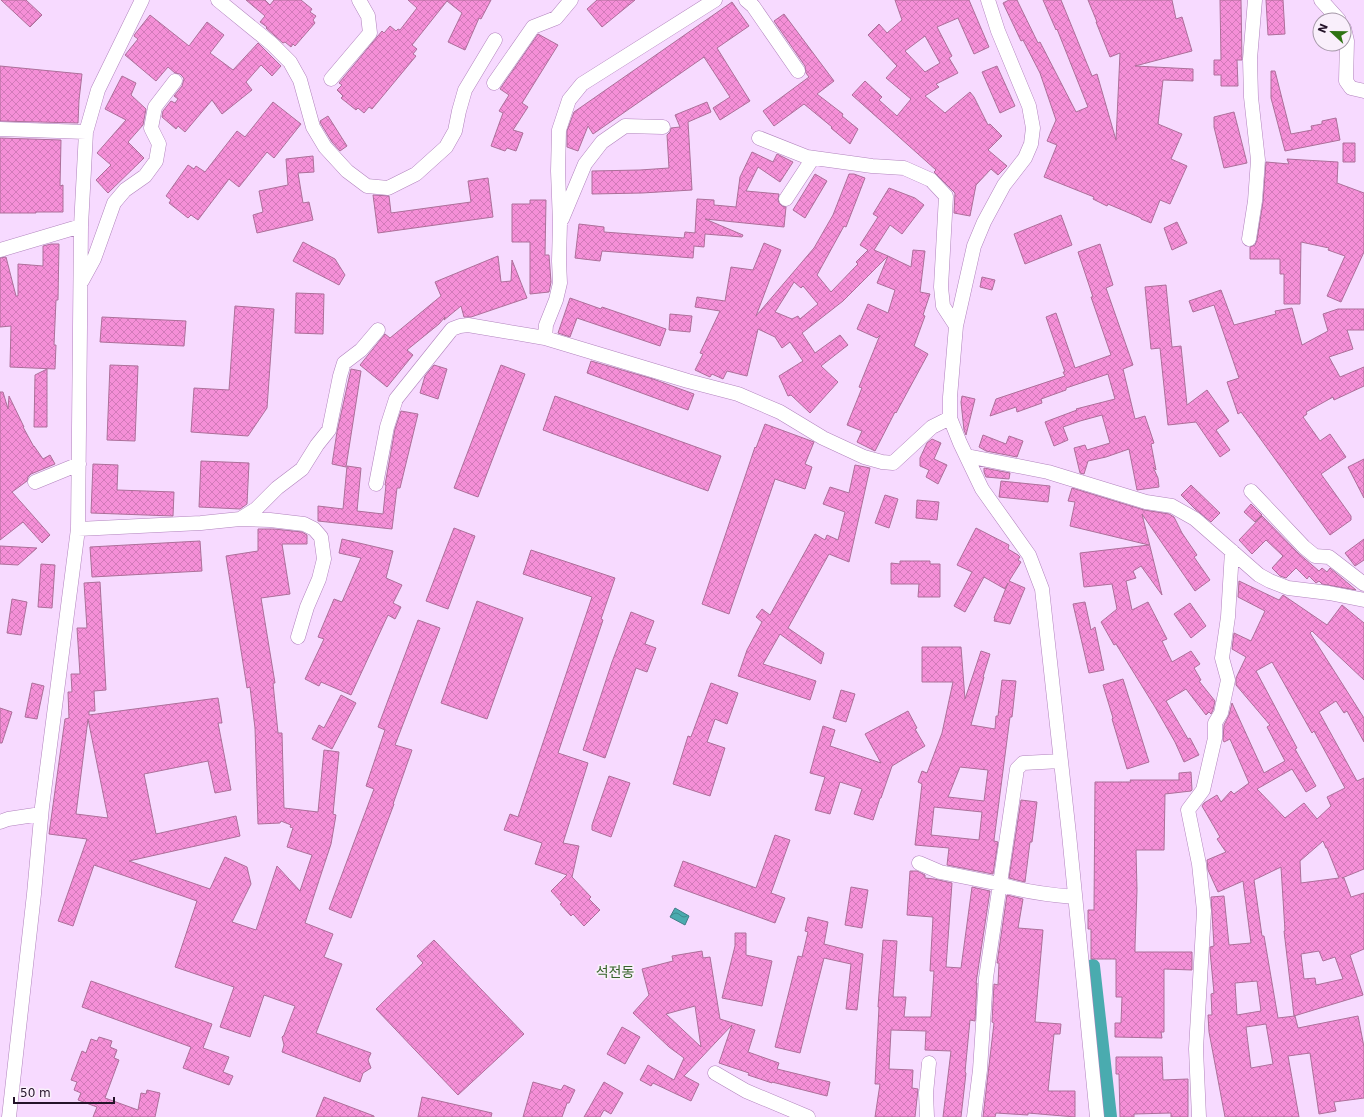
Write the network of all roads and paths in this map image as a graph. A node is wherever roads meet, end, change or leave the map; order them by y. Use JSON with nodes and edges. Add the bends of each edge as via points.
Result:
{"nodes":[{"id":1,"x":142,"y":0,"type":"edge"},
{"id":2,"x":218,"y":0,"type":"edge"},
{"id":3,"x":359,"y":0,"type":"edge"},
{"id":4,"x":571,"y":0,"type":"edge"},
{"id":5,"x":715,"y":0,"type":"edge"},
{"id":6,"x":746,"y":0,"type":"edge"},
{"id":7,"x":988,"y":0,"type":"edge"},
{"id":8,"x":1255,"y":0,"type":"edge"},
{"id":9,"x":1321,"y":0,"type":"edge"},
{"id":10,"x":1332,"y":12,"type":"edge"},
{"id":11,"x":495,"y":40,"type":"dead end"},
{"id":12,"x":1347,"y":52,"type":"edge"},
{"id":13,"x":798,"y":71,"type":"dead end"},
{"id":14,"x":331,"y":79,"type":"dead end"},
{"id":15,"x":175,"y":81,"type":"dead end"},
{"id":16,"x":494,"y":83,"type":"dead end"},
{"id":17,"x":1364,"y":91,"type":"edge"},
{"id":18,"x":663,"y":127,"type":"dead end"},
{"id":19,"x":0,"y":129,"type":"edge"},
{"id":20,"x":86,"y":132,"type":"junction"},
{"id":21,"x":759,"y":138,"type":"dead end"},
{"id":22,"x":813,"y":158,"type":"junction"},
{"id":23,"x":786,"y":199,"type":"dead end"},
{"id":24,"x":560,"y":223,"type":"junction"},
{"id":25,"x":81,"y":226,"type":"junction"},
{"id":26,"x":1249,"y":238,"type":"dead end"},
{"id":27,"x":0,"y":250,"type":"edge"},
{"id":28,"x":81,"y":284,"type":"junction"},
{"id":29,"x":956,"y":326,"type":"junction"},
{"id":30,"x":378,"y":330,"type":"dead end"},
{"id":31,"x":545,"y":338,"type":"junction"},
{"id":32,"x":950,"y":418,"type":"junction"},
{"id":33,"x":967,"y":456,"type":"junction"},
{"id":34,"x":79,"y":464,"type":"junction"},
{"id":35,"x":36,"y":482,"type":"dead end"},
{"id":36,"x":376,"y":484,"type":"dead end"},
{"id":37,"x":1250,"y":491,"type":"dead end"},
{"id":38,"x":240,"y":519,"type":"junction"},
{"id":39,"x":78,"y":529,"type":"junction"},
{"id":40,"x":1232,"y":551,"type":"junction"},
{"id":41,"x":1364,"y":584,"type":"edge"},
{"id":42,"x":1364,"y":600,"type":"edge"},
{"id":43,"x":298,"y":637,"type":"dead end"},
{"id":44,"x":1061,"y":762,"type":"junction"},
{"id":45,"x":41,"y":814,"type":"junction"},
{"id":46,"x":0,"y":822,"type":"edge"},
{"id":47,"x":919,"y":863,"type":"dead end"},
{"id":48,"x":1000,"y":884,"type":"junction"},
{"id":49,"x":1075,"y":898,"type":"junction"},
{"id":50,"x":929,"y":1063,"type":"dead end"},
{"id":51,"x":715,"y":1073,"type":"dead end"},
{"id":52,"x":9,"y":1117,"type":"edge"},
{"id":53,"x":808,"y":1117,"type":"edge"},
{"id":54,"x":927,"y":1117,"type":"edge"},
{"id":55,"x":974,"y":1117,"type":"edge"},
{"id":56,"x":1097,"y":1117,"type":"edge"},
{"id":57,"x":1199,"y":1117,"type":"edge"}],
"edges":[{"from":1,"to":20,"type":"street","via":[[98,90]]},
{"from":2,"to":11,"type":"street","via":[[290,62],[300,80],[314,127],[325,147],[347,171],[367,186],[388,188],[416,174],[446,147],[455,131],[465,90]]},
{"from":3,"to":14,"type":"street","via":[[368,16],[370,33]]},
{"from":4,"to":16,"type":"street","via":[[556,18],[534,26]]},
{"from":5,"to":24,"type":"street","via":[[582,84],[569,100],[559,130]]},
{"from":6,"to":13,"type":"street","via":[[753,6]]},
{"from":7,"to":29,"type":"street","via":[[1029,106],[1033,128],[1031,144],[1025,158],[1004,185],[974,246]]},
{"from":8,"to":26,"type":"street","via":[[1250,97],[1258,160]]},
{"from":9,"to":10,"type":"street"},
{"from":12,"to":17,"type":"street","via":[[1346,81],[1351,88]]},
{"from":15,"to":28,"type":"street","via":[[155,107],[151,128],[158,144],[156,161],[145,176],[125,190],[114,203],[94,259]]},
{"from":18,"to":24,"type":"street","via":[[625,126],[602,142],[585,164]]},
{"from":19,"to":20,"type":"street"},
{"from":20,"to":25,"type":"street"},
{"from":21,"to":22,"type":"street"},
{"from":22,"to":23,"type":"street"},
{"from":22,"to":29,"type":"street","via":[[904,168],[931,180],[946,196],[941,287],[943,306]]},
{"from":24,"to":31,"type":"street","via":[[560,283],[546,325]]},
{"from":25,"to":27,"type":"street"},
{"from":25,"to":28,"type":"street"},
{"from":28,"to":34,"type":"street"},
{"from":29,"to":32,"type":"street"},
{"from":30,"to":38,"type":"street","via":[[361,350],[344,363],[329,430],[302,469],[277,488],[256,509]]},
{"from":31,"to":32,"type":"street","via":[[738,394],[780,412],[823,438],[864,457],[882,462],[893,463],[932,427]]},
{"from":31,"to":36,"type":"street","via":[[468,325],[452,330],[396,399],[387,427]]},
{"from":32,"to":33,"type":"street"},
{"from":33,"to":40,"type":"street","via":[[1048,472],[1146,502],[1172,506],[1195,519]]},
{"from":33,"to":44,"type":"street","via":[[982,489],[1029,555],[1042,589]]},
{"from":34,"to":35,"type":"street"},
{"from":34,"to":39,"type":"street"},
{"from":37,"to":41,"type":"street","via":[[1315,556],[1329,557]]},
{"from":38,"to":39,"type":"street"},
{"from":38,"to":43,"type":"street","via":[[304,524],[314,529],[321,537],[324,559]]},
{"from":39,"to":45,"type":"street"},
{"from":40,"to":42,"type":"street","via":[[1260,575],[1288,588]]},
{"from":40,"to":57,"type":"street","via":[[1228,617],[1222,658],[1228,680],[1221,713],[1215,723],[1215,738],[1203,790],[1188,810],[1199,864],[1204,910],[1196,1049]]},
{"from":44,"to":48,"type":"street","via":[[1023,763],[1017,769]]},
{"from":44,"to":49,"type":"street"},
{"from":45,"to":46,"type":"street"},
{"from":45,"to":52,"type":"street"},
{"from":47,"to":48,"type":"street","via":[[940,872]]},
{"from":48,"to":49,"type":"street"},
{"from":48,"to":55,"type":"street","via":[[986,978]]},
{"from":49,"to":56,"type":"street"},
{"from":50,"to":54,"type":"street"},
{"from":51,"to":53,"type":"street","via":[[746,1090]]}]}
